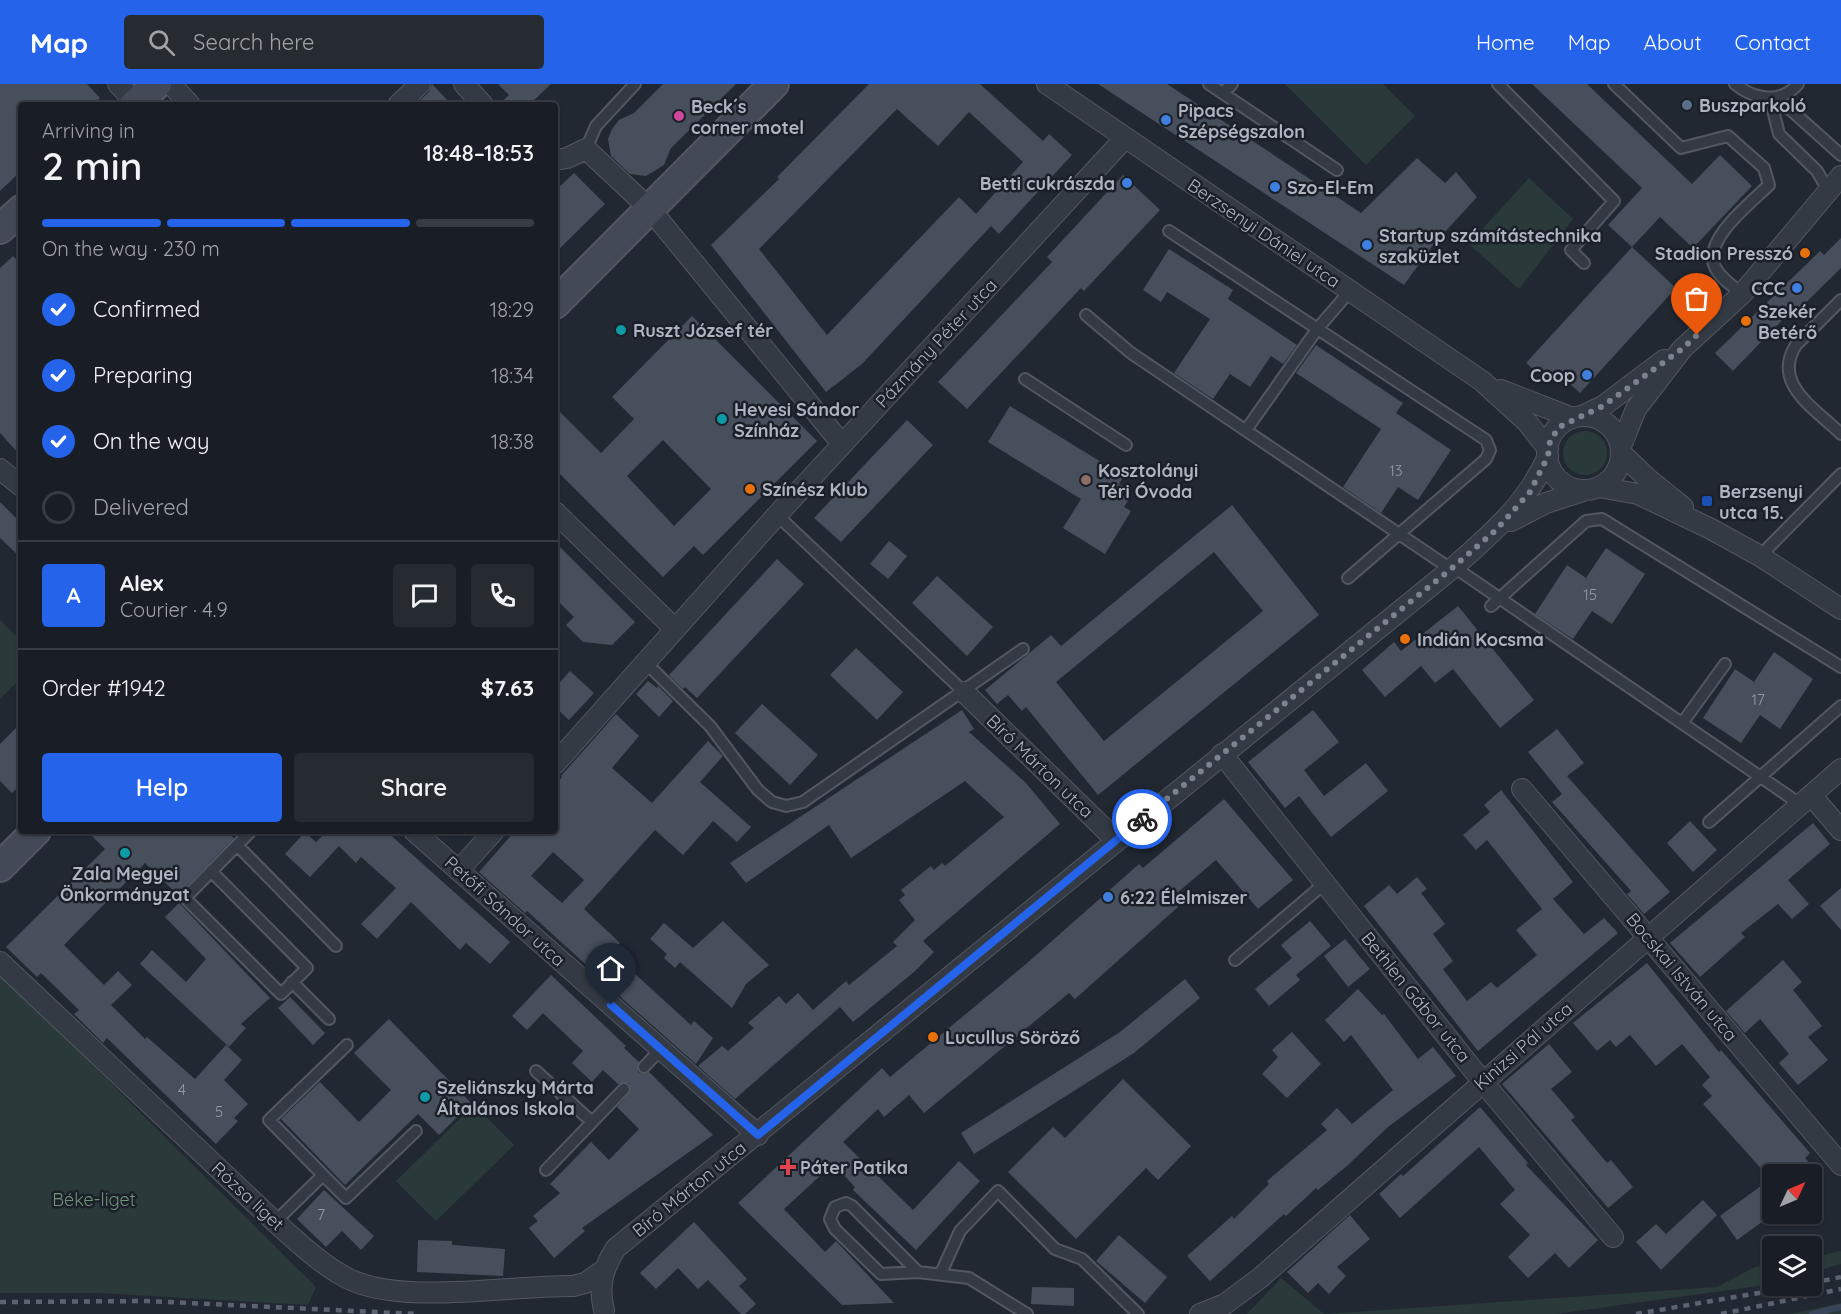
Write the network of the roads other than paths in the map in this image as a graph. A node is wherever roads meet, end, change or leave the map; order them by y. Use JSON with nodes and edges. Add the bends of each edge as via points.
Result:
{"nodes":[{"id":1,"x":157,"y":84,"type":"edge"},
{"id":2,"x":171,"y":84,"type":"edge"},
{"id":3,"x":420,"y":84,"type":"edge"},
{"id":4,"x":464,"y":84,"type":"edge"},
{"id":5,"x":635,"y":84,"type":"edge"},
{"id":6,"x":774,"y":84,"type":"edge"},
{"id":7,"x":1047,"y":84,"type":"edge"},
{"id":8,"x":1209,"y":84,"type":"edge"},
{"id":9,"x":1232,"y":84,"type":"edge"},
{"id":10,"x":1498,"y":84,"type":"edge"},
{"id":11,"x":1614,"y":84,"type":"edge"},
{"id":12,"x":1735,"y":84,"type":"edge"},
{"id":13,"x":1798,"y":84,"type":"edge"},
{"id":14,"x":1223,"y":93,"type":"junction"},
{"id":15,"x":129,"y":97,"type":"edge"},
{"id":16,"x":1770,"y":98,"type":"junction"},
{"id":17,"x":187,"y":102,"type":"edge"},
{"id":18,"x":401,"y":102,"type":"edge"},
{"id":19,"x":480,"y":102,"type":"edge"},
{"id":20,"x":1125,"y":138,"type":"junction"},
{"id":21,"x":586,"y":148,"type":"junction"},
{"id":22,"x":1841,"y":155,"type":"edge"},
{"id":23,"x":558,"y":160,"type":"edge"},
{"id":24,"x":1337,"y":170,"type":"dead end"},
{"id":25,"x":1835,"y":183,"type":"edge"},
{"id":26,"x":650,"y":209,"type":"junction"},
{"id":27,"x":18,"y":213,"type":"edge"},
{"id":28,"x":0,"y":229,"type":"edge"},
{"id":29,"x":1169,"y":231,"type":"dead end"},
{"id":30,"x":1584,"y":263,"type":"dead end"},
{"id":31,"x":1350,"y":291,"type":"junction"},
{"id":32,"x":1742,"y":294,"type":"junction"},
{"id":33,"x":1841,"y":300,"type":"edge"},
{"id":34,"x":558,"y":301,"type":"edge"},
{"id":35,"x":1086,"y":315,"type":"dead end"},
{"id":36,"x":1318,"y":328,"type":"junction"},
{"id":37,"x":1682,"y":349,"type":"junction"},
{"id":38,"x":1025,"y":379,"type":"dead end"},
{"id":39,"x":1482,"y":381,"type":"junction"},
{"id":40,"x":1577,"y":417,"type":"junction"},
{"id":41,"x":1246,"y":430,"type":"junction"},
{"id":42,"x":1841,"y":434,"type":"edge"},
{"id":43,"x":842,"y":444,"type":"junction"},
{"id":44,"x":1126,"y":446,"type":"dead end"},
{"id":45,"x":1621,"y":449,"type":"junction"},
{"id":46,"x":1548,"y":453,"type":"junction"},
{"id":47,"x":0,"y":468,"type":"edge"},
{"id":48,"x":1841,"y":474,"type":"edge"},
{"id":49,"x":18,"y":483,"type":"edge"},
{"id":50,"x":1592,"y":489,"type":"junction"},
{"id":51,"x":558,"y":515,"type":"edge"},
{"id":52,"x":777,"y":515,"type":"junction"},
{"id":53,"x":1712,"y":529,"type":"junction"},
{"id":54,"x":1496,"y":530,"type":"junction"},
{"id":55,"x":1400,"y":533,"type":"junction"},
{"id":56,"x":1760,"y":556,"type":"junction"},
{"id":57,"x":1453,"y":568,"type":"junction"},
{"id":58,"x":1348,"y":578,"type":"dead end"},
{"id":59,"x":1500,"y":598,"type":"junction"},
{"id":60,"x":1491,"y":606,"type":"dead end"},
{"id":61,"x":1841,"y":609,"type":"edge"},
{"id":62,"x":675,"y":629,"type":"junction"},
{"id":63,"x":1023,"y":649,"type":"dead end"},
{"id":64,"x":646,"y":663,"type":"junction"},
{"id":65,"x":1725,"y":664,"type":"dead end"},
{"id":66,"x":1841,"y":667,"type":"edge"},
{"id":67,"x":964,"y":692,"type":"junction"},
{"id":68,"x":1841,"y":706,"type":"edge"},
{"id":69,"x":1683,"y":722,"type":"junction"},
{"id":70,"x":1222,"y":754,"type":"junction"},
{"id":71,"x":558,"y":761,"type":"edge"},
{"id":72,"x":1841,"y":769,"type":"edge"},
{"id":73,"x":1761,"y":776,"type":"junction"},
{"id":74,"x":1522,"y":789,"type":"dead end"},
{"id":75,"x":1806,"y":800,"type":"junction"},
{"id":76,"x":1709,"y":822,"type":"dead end"},
{"id":77,"x":1841,"y":830,"type":"edge"},
{"id":78,"x":33,"y":834,"type":"edge"},
{"id":79,"x":248,"y":834,"type":"edge"},
{"id":80,"x":417,"y":834,"type":"edge"},
{"id":81,"x":492,"y":834,"type":"edge"},
{"id":82,"x":1116,"y":840,"type":"junction"},
{"id":83,"x":237,"y":845,"type":"junction"},
{"id":84,"x":0,"y":867,"type":"edge"},
{"id":85,"x":459,"y":870,"type":"junction"},
{"id":86,"x":211,"y":871,"type":"junction"},
{"id":87,"x":1325,"y":883,"type":"junction"},
{"id":88,"x":1648,"y":937,"type":"junction"},
{"id":89,"x":336,"y":946,"type":"dead end"},
{"id":90,"x":1235,"y":960,"type":"dead end"},
{"id":91,"x":0,"y":962,"type":"edge"},
{"id":92,"x":292,"y":982,"type":"junction"},
{"id":93,"x":329,"y":1019,"type":"dead end"},
{"id":94,"x":346,"y":1045,"type":"dead end"},
{"id":95,"x":661,"y":1049,"type":"junction"},
{"id":96,"x":644,"y":1067,"type":"dead end"},
{"id":97,"x":536,"y":1071,"type":"dead end"},
{"id":98,"x":1482,"y":1081,"type":"junction"},
{"id":99,"x":624,"y":1089,"type":"dead end"},
{"id":100,"x":592,"y":1122,"type":"junction"},
{"id":101,"x":416,"y":1131,"type":"dead end"},
{"id":102,"x":758,"y":1135,"type":"junction"},
{"id":103,"x":1841,"y":1165,"type":"edge"},
{"id":104,"x":546,"y":1170,"type":"dead end"},
{"id":105,"x":323,"y":1175,"type":"junction"},
{"id":106,"x":275,"y":1222,"type":"junction"},
{"id":107,"x":1613,"y":1238,"type":"dead end"},
{"id":108,"x":616,"y":1248,"type":"junction"},
{"id":109,"x":604,"y":1270,"type":"junction"},
{"id":110,"x":918,"y":1272,"type":"junction"},
{"id":111,"x":941,"y":1273,"type":"junction"},
{"id":112,"x":565,"y":1286,"type":"junction"},
{"id":113,"x":605,"y":1312,"type":"edge"},
{"id":114,"x":1027,"y":1314,"type":"edge"},
{"id":115,"x":1138,"y":1314,"type":"edge"},
{"id":116,"x":1200,"y":1314,"type":"edge"}],
"edges":[{"from":1,"to":15,"type":"main road"},
{"from":2,"to":17,"type":"street"},
{"from":3,"to":18,"type":"street"},
{"from":4,"to":19,"type":"street"},
{"from":5,"to":21,"type":"lane","via":[[596,126]]},
{"from":6,"to":26,"type":"main road"},
{"from":7,"to":20,"type":"street","name":"Berzsenyi Dániel utca"},
{"from":8,"to":14,"type":"lane"},
{"from":9,"to":14,"type":"lane"},
{"from":10,"to":30,"type":"lane","via":[[1614,201],[1571,250]]},
{"from":11,"to":32,"type":"lane","via":[[1681,148],[1728,136],[1764,168],[1768,185],[1718,237],[1713,251],[1716,268]]},
{"from":12,"to":16,"type":"lane","via":[[1757,97]]},
{"from":13,"to":16,"type":"lane","via":[[1789,92]]},
{"from":14,"to":24,"type":"lane"},
{"from":16,"to":22,"type":"lane","via":[[1792,111]]},
{"from":16,"to":25,"type":"lane","via":[[1779,134]]},
{"from":20,"to":31,"type":"street","name":"Berzsenyi Dániel utca"},
{"from":20,"to":43,"type":"street","name":"Pázmány Péter utca"},
{"from":21,"to":23,"type":"street"},
{"from":21,"to":26,"type":"street"},
{"from":25,"to":32,"type":"street"},
{"from":26,"to":34,"type":"main road"},
{"from":26,"to":43,"type":"street"},
{"from":27,"to":28,"type":"main road"},
{"from":29,"to":36,"type":"lane"},
{"from":31,"to":36,"type":"lane"},
{"from":31,"to":39,"type":"street","name":"Berzsenyi Dániel utca"},
{"from":32,"to":37,"type":"street"},
{"from":33,"to":42,"type":"lane","via":[[1797,345],[1787,370],[1798,392]]},
{"from":35,"to":41,"type":"lane","via":[[1131,353]]},
{"from":36,"to":41,"type":"lane"},
{"from":36,"to":55,"type":"lane","via":[[1486,440],[1490,450],[1486,459]]},
{"from":37,"to":40,"type":"street","via":[[1603,406]]},
{"from":37,"to":45,"type":"street","via":[[1636,409]]},
{"from":38,"to":44,"type":"lane"},
{"from":39,"to":40,"type":"street","name":"Berzsenyi Dániel utca","via":[[1539,407]]},
{"from":39,"to":46,"type":"street","name":"Berzsenyi Dániel utca","via":[[1520,415]]},
{"from":40,"to":45,"type":"street","via":[[1603,422],[1614,432]]},
{"from":40,"to":46,"type":"street","via":[[1559,427]]},
{"from":41,"to":55,"type":"lane"},
{"from":43,"to":52,"type":"street","name":"Pázmány Péter utca"},
{"from":45,"to":50,"type":"street","via":[[1620,465],[1613,476]]},
{"from":45,"to":53,"type":"street","via":[[1647,478]]},
{"from":46,"to":50,"type":"street","via":[[1551,470],[1560,481],[1572,488]]},
{"from":46,"to":54,"type":"street","name":"Bíró Márton utca","via":[[1530,492]]},
{"from":47,"to":49,"type":"street"},
{"from":48,"to":56,"type":"lane"},
{"from":50,"to":53,"type":"street","via":[[1638,494]]},
{"from":50,"to":54,"type":"street","name":"Bíró Márton utca","via":[[1546,503]]},
{"from":51,"to":62,"type":"street"},
{"from":52,"to":62,"type":"street","name":"Pázmány Péter utca"},
{"from":52,"to":67,"type":"lane"},
{"from":53,"to":56,"type":"street"},
{"from":54,"to":57,"type":"street","name":"Bíró Márton utca"},
{"from":55,"to":57,"type":"lane"},
{"from":55,"to":58,"type":"lane"},
{"from":56,"to":61,"type":"street"},
{"from":57,"to":59,"type":"lane"},
{"from":57,"to":70,"type":"street","name":"Bíró Márton utca"},
{"from":59,"to":60,"type":"lane"},
{"from":59,"to":66,"type":"lane","via":[[1586,521],[1602,519]]},
{"from":59,"to":69,"type":"lane"},
{"from":62,"to":64,"type":"street","name":"Pázmány Péter utca"},
{"from":63,"to":67,"type":"lane"},
{"from":64,"to":67,"type":"lane","via":[[710,726],[758,790],[772,802],[786,806],[803,801]]},
{"from":64,"to":71,"type":"street","name":"Pázmány Péter utca"},
{"from":65,"to":69,"type":"lane"},
{"from":67,"to":82,"type":"street","name":"Bíró Márton utca"},
{"from":68,"to":73,"type":"lane"},
{"from":69,"to":73,"type":"lane"},
{"from":70,"to":82,"type":"street","name":"Bíró Márton utca"},
{"from":70,"to":87,"type":"street","name":"Bethlen Gábor utca"},
{"from":72,"to":75,"type":"street","name":"Kinizsi Pál utca"},
{"from":73,"to":75,"type":"lane"},
{"from":73,"to":76,"type":"lane"},
{"from":74,"to":88,"type":"street","name":"Bocskai István utca"},
{"from":75,"to":77,"type":"street"},
{"from":75,"to":88,"type":"street","name":"Kinizsi Pál utca"},
{"from":78,"to":84,"type":"main road"},
{"from":79,"to":83,"type":"lane"},
{"from":80,"to":85,"type":"street","name":"Petőfi Sándor utca"},
{"from":81,"to":85,"type":"street"},
{"from":82,"to":102,"type":"street","name":"Bíró Márton utca"},
{"from":83,"to":86,"type":"lane"},
{"from":83,"to":89,"type":"lane"},
{"from":85,"to":95,"type":"street","name":"Petőfi Sándor utca"},
{"from":86,"to":92,"type":"lane","via":[[307,968]]},
{"from":86,"to":92,"type":"lane","via":[[185,898],[281,994]]},
{"from":87,"to":90,"type":"lane"},
{"from":87,"to":98,"type":"street","name":"Bethlen Gábor utca"},
{"from":88,"to":98,"type":"street","name":"Kinizsi Pál utca"},
{"from":88,"to":103,"type":"street","name":"Bocskai István utca"},
{"from":91,"to":106,"type":"street","name":"Rózsa liget"},
{"from":92,"to":93,"type":"lane"},
{"from":94,"to":105,"type":"lane","via":[[269,1120]]},
{"from":95,"to":96,"type":"lane"},
{"from":95,"to":102,"type":"street","name":"Petőfi Sándor utca"},
{"from":97,"to":100,"type":"lane"},
{"from":98,"to":107,"type":"street","name":"Bethlen Gábor utca"},
{"from":98,"to":116,"type":"street","name":"Kinizsi Pál utca","via":[[1260,1278],[1225,1304]]},
{"from":99,"to":100,"type":"lane"},
{"from":100,"to":104,"type":"lane"},
{"from":101,"to":105,"type":"lane","via":[[346,1198]]},
{"from":102,"to":108,"type":"street","name":"Bíró Márton utca"},
{"from":105,"to":106,"type":"lane"},
{"from":106,"to":112,"type":"street","name":"Rózsa liget","via":[[336,1272],[385,1290],[401,1293]]},
{"from":108,"to":109,"type":"street","name":"Bíró Márton utca"},
{"from":108,"to":112,"type":"street","name":"Rózsa liget"},
{"from":109,"to":112,"type":"street","name":"Rózsa liget","via":[[585,1283]]},
{"from":109,"to":113,"type":"street","via":[[601,1291]]},
{"from":110,"to":110,"type":"lane","via":[[881,1274],[835,1229],[830,1219],[835,1207],[846,1203],[852,1206]]},
{"from":110,"to":111,"type":"lane"},
{"from":111,"to":114,"type":"lane","via":[[982,1284]]},
{"from":111,"to":115,"type":"lane","via":[[960,1231],[998,1191],[1055,1249],[1082,1259]]},
{"from":112,"to":113,"type":"street"}]}
